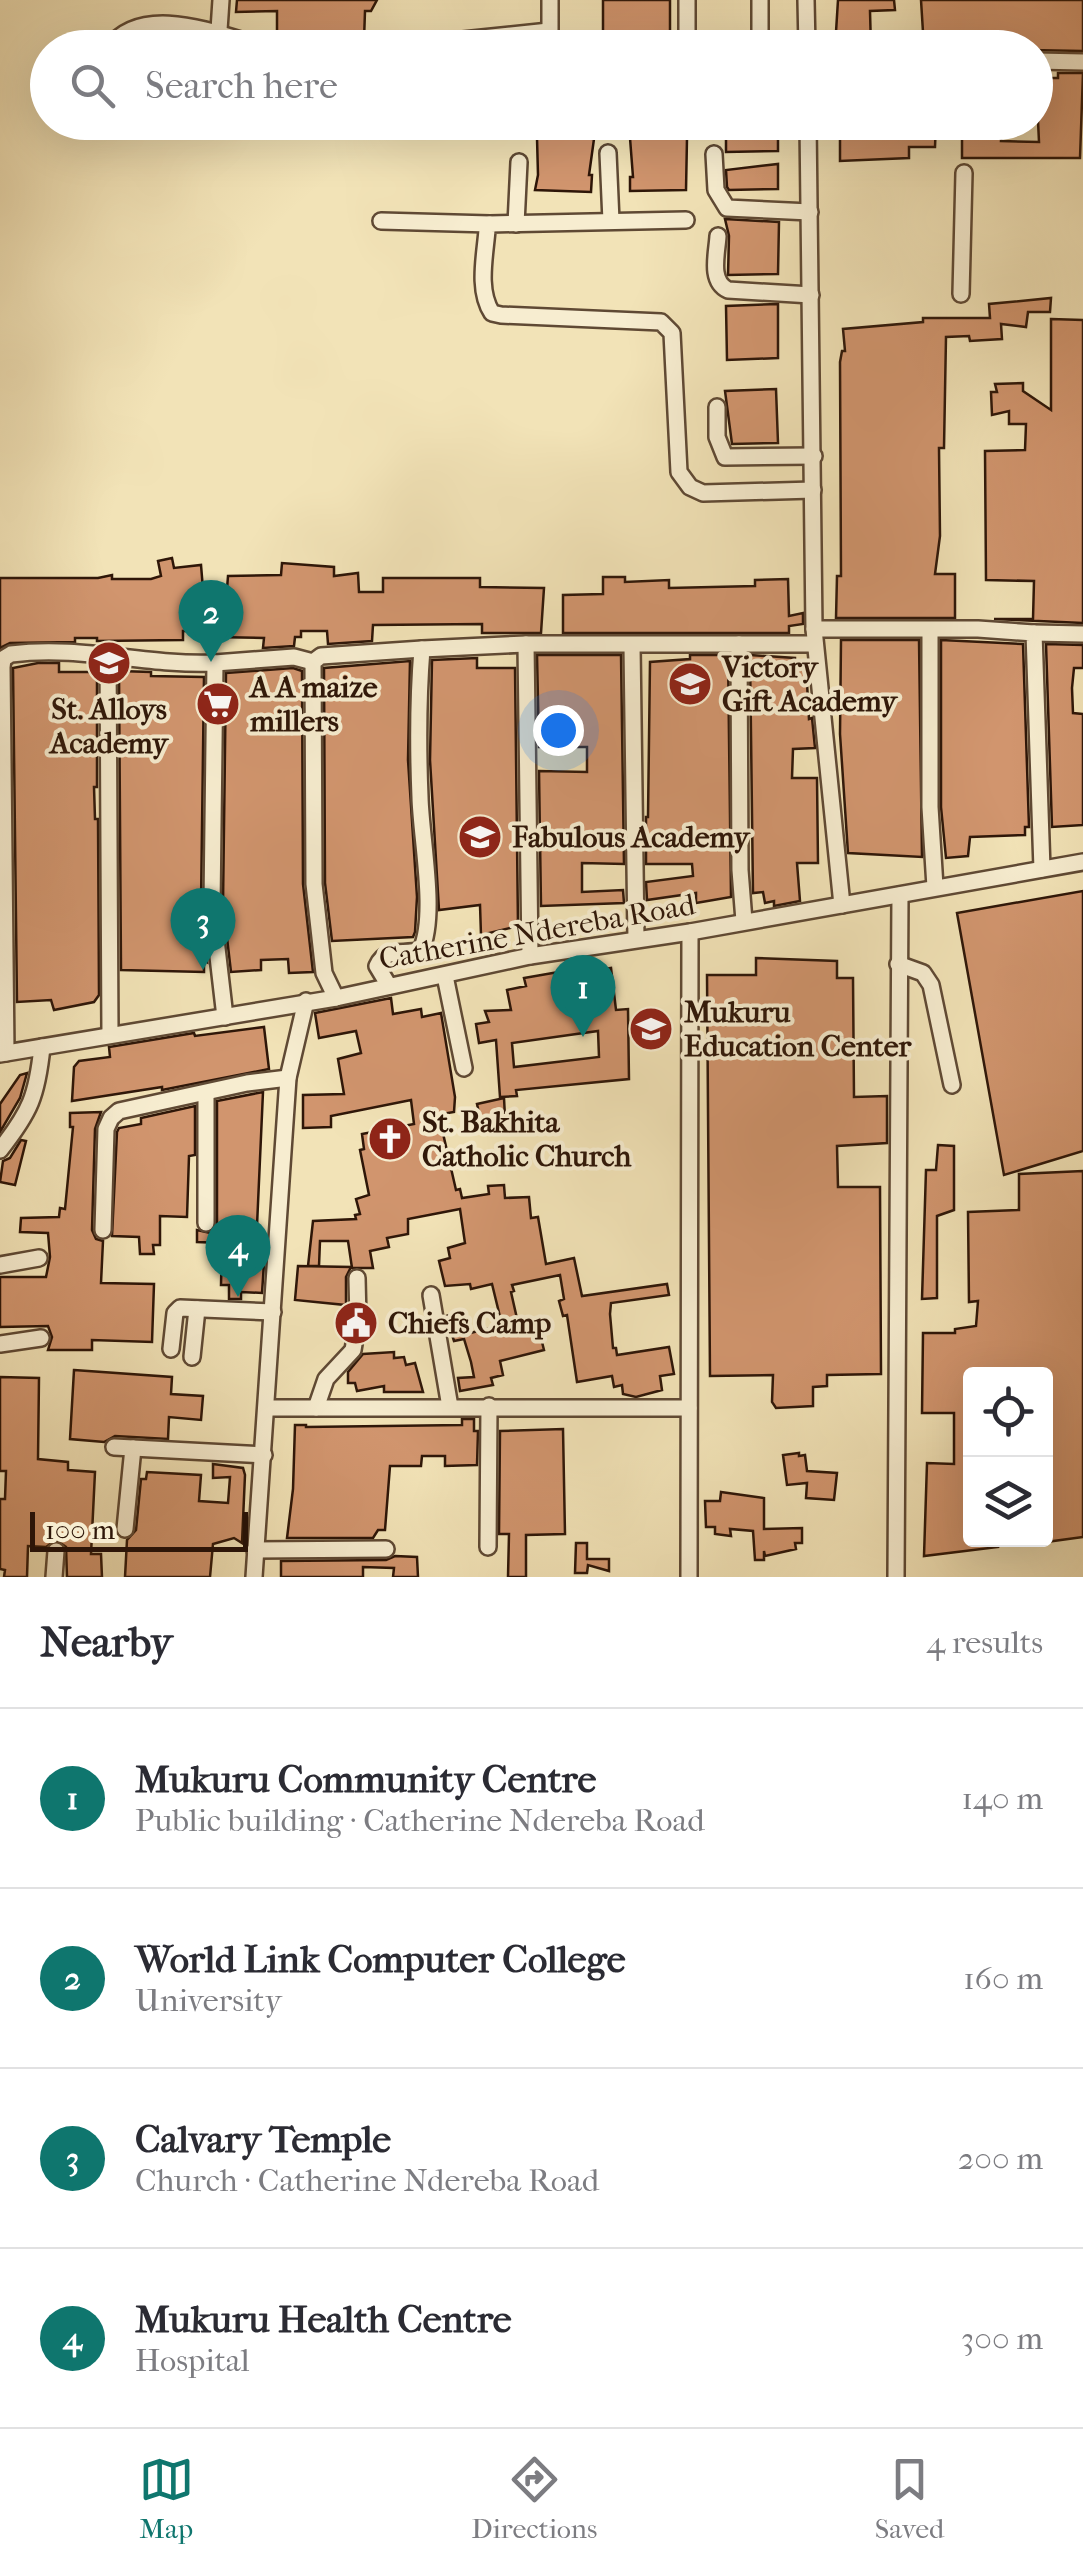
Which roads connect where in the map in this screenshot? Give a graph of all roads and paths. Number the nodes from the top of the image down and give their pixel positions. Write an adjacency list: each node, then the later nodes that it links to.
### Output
1 (220, 0): 7 (street)
2 (550, 0): 8 (street)
3 (686, 0): 9 (street)
4 (760, 0): 10 (street)
5 (806, 0): 11 (street)
6 (127, 30): 7 (street)
7 (219, 30)
8 (549, 30)
9 (687, 30)
10 (760, 30)
11 (807, 30)
12 (1053, 61): 13 (street)
13 (1083, 62)
14 (808, 140): 19 (street)
15 (608, 153): 22 (street)
16 (714, 154): 19 (street)
17 (518, 162): 24 (street)
18 (964, 173): 26 (street)
19 (810, 212): 27 (street)
20 (686, 220): 22 (street)
21 (381, 221): 23 (street)
22 (611, 222): 24 (street)
23 (490, 224): 24 (street); 30 (street)
24 (516, 224)
25 (718, 236): 27 (street)
26 (961, 294)
27 (811, 295): 29 (street)
28 (718, 407): 29 (street)
29 (814, 456): 30 (street)
30 (813, 490): 34 (street)
31 (930, 630): 32 (street); 34 (street); 45 (street)
32 (1034, 633): 33 (street); 44 (street)
33 (1083, 634)
34 (815, 637): 36 (street); 47 (street)
35 (526, 644): 37 (street); 38 (street); 51 (street)
36 (739, 644): 37 (street); 48 (street)
37 (632, 646): 50 (street)
38 (422, 649): 41 (street); 54 (street)
39 (108, 653): 40 (street); 42 (street); 58 (street)
40 (1, 659): 60 (street)
41 (314, 662): 42 (street); 55 (street)
42 (215, 663): 57 (street)
43 (1083, 862): 44 (street, Catherine Ndereba Road)
44 (1042, 870): 45 (street, Catherine Ndereba Road)
45 (934, 887): 46 (street, Catherine Ndereba Road)
46 (900, 895): 47 (street, Catherine Ndereba Road); 52 (street)
47 (842, 905): 48 (street, Catherine Ndereba Road)
48 (744, 920): 49 (street, Catherine Ndereba Road)
49 (690, 932): 50 (street, Catherine Ndereba Road); 82 (street)
50 (636, 939): 51 (street, Catherine Ndereba Road)
51 (530, 956): 53 (street, Catherine Ndereba Road)
52 (898, 964): 63 (street); 94 (street)
53 (445, 976): 54 (street, Catherine Ndereba Road); 61 (street)
54 (389, 986): 55 (street, Catherine Ndereba Road)
55 (336, 998): 56 (street, Catherine Ndereba Road)
56 (306, 1001): 57 (street, Catherine Ndereba Road); 62 (street)
57 (225, 1017): 58 (street, Catherine Ndereba Road)
58 (110, 1036): 59 (street, Catherine Ndereba Road)
59 (42, 1047): 60 (street, Catherine Ndereba Road); 65 (street)
60 (3, 1054)
61 (464, 1068)
62 (288, 1078): 64 (street); 73 (street)
63 (952, 1084)
64 (206, 1094): 66 (street); 67 (street)
65 (0, 1150)
66 (206, 1222)
67 (103, 1230)
68 (39, 1258): 69 (street)
69 (0, 1265)
70 (357, 1278): 81 (street)
71 (431, 1295): 79 (street)
72 (197, 1309): 73 (street); 76 (street); 77 (street)
73 (272, 1312): 80 (street)
74 (41, 1338): 75 (street)
75 (0, 1344)
76 (171, 1349)
77 (192, 1357)
78 (488, 1406): 79 (street); 82 (street); 87 (street)
79 (450, 1407): 81 (street)
80 (266, 1408): 81 (street); 85 (street)
81 (316, 1408)
82 (689, 1408): 93 (street)
83 (114, 1447): 84 (street)
84 (133, 1448): 85 (street); 86 (street)
85 (264, 1455): 88 (street)
86 (124, 1529)
87 (488, 1547)
88 (256, 1550): 89 (street); 92 (street)
89 (386, 1550)
90 (56, 1551): 91 (street)
91 (54, 1577)
92 (254, 1577)
93 (689, 1577)
94 (896, 1577)

